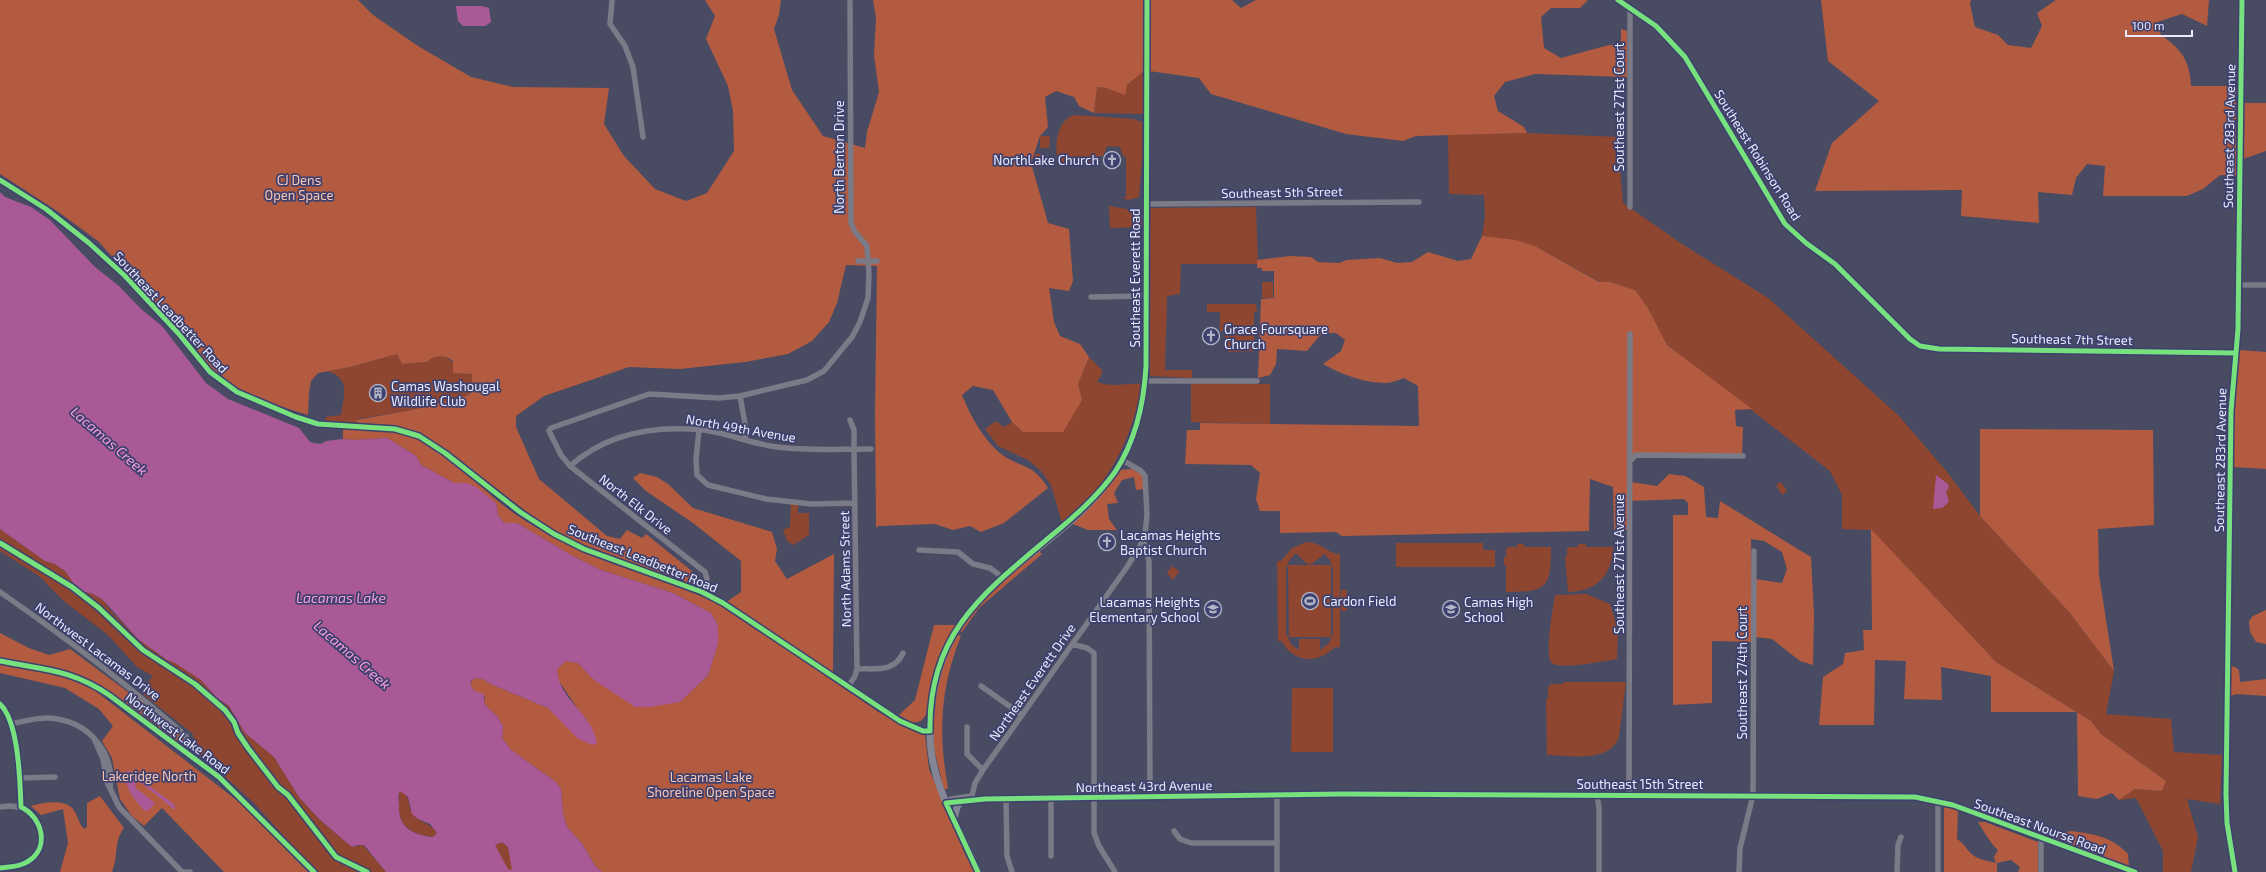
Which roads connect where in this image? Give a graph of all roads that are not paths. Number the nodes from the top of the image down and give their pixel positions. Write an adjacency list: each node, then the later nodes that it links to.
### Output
1 (612, 0): 7 (street)
2 (1147, 0): 10 (main road, Southeast Everett Road)
3 (1618, 0): 6 (street, Southeast Robinson Road)
4 (2242, 0): 15 (street, Southeast 283rd Avenue)
5 (850, 2): 13 (street, North Benton Drive)
6 (1630, 8): 11 (street, Southeast 271st Court); 20 (street, Southeast Robinson Road)
7 (643, 137)
8 (0, 180): 41 (street, Southeast Leadbetter Road)
9 (1420, 202): 10 (street, Southeast 5th Street)
10 (1145, 204): 17 (main road, Southeast Everett Road)
11 (1630, 207)
12 (858, 261): 13 (street)
13 (869, 261): 14 (street); 24 (street, North Benton Drive)
14 (877, 261)
15 (2238, 285): 16 (street); 21 (street, Southeast 283rd Avenue)
16 (2266, 285)
17 (1146, 296): 18 (street); 22 (main road, Southeast Everett Road)
18 (1091, 297)
19 (1630, 334): 33 (street, Southeast 271st Avenue)
20 (1910, 339): 21 (street, Southeast 7th Street)
21 (2235, 353): 92 (street, Southeast 283rd Avenue)
22 (1145, 381): 23 (street); 32 (main road, Southeast Everett Road)
23 (1256, 381)
24 (740, 396): 26 (street, North Benton Drive); 28 (street)
25 (850, 420): 29 (street, North Adams Street)
26 (549, 430): 34 (street, North Elk Drive)
27 (699, 430): 28 (street, North 49th Avenue); 34 (street, North 49th Avenue); 35 (street)
28 (745, 440): 29 (street, North 49th Avenue)
29 (854, 449): 30 (street, North 49th Avenue); 35 (street, North Adams Street)
30 (871, 449)
31 (1742, 456): 33 (street)
32 (1122, 460): 36 (street, Northeast Everett Drive); 39 (main road, Southeast Everett Road)
33 (1630, 461): 58 (street, Southeast 271st Avenue)
34 (570, 466): 41 (street, North Elk Drive)
35 (855, 503): 45 (street, North Adams Street)
36 (1143, 539): 42 (street, Northeast Everett Drive); 61 (street)
37 (919, 550): 39 (street)
38 (1754, 552): 59 (street, Southeast 274th Court)
39 (1002, 577): 52 (main road, Southeast Everett Road)
40 (0, 592): 53 (street, Northwest Lacamas Drive)
41 (702, 592): 47 (street, Southeast Leadbetter Road)
42 (1072, 644): 49 (street, Northeast Everett Drive); 63 (street)
43 (903, 653): 45 (street)
44 (0, 661): 53 (main road, Northwest Lake Road)
45 (857, 668): 47 (street, North Adams Street)
46 (981, 686): 49 (street)
47 (848, 687): 52 (street, Southeast Leadbetter Road)
48 (0, 704): 50 (street)
49 (1022, 715): 54 (street, Northeast Everett Drive)
50 (11, 724): 55 (street); 79 (street)
51 (967, 727): 54 (street)
52 (930, 731): 69 (main road, Southeast Everett Road)
53 (185, 751): 81 (main road, Northwest Lake Road)
54 (983, 770): 60 (street, Northeast Everett Drive)
55 (55, 777)
56 (1342, 794): 57 (street, Southeast 15th Street); 62 (street, Northeast 43rd Avenue)
57 (1597, 794): 58 (street, Southeast 15th Street); 86 (street)
58 (1629, 795): 59 (street, Southeast 15th Street)
59 (1753, 795): 68 (street, Southeast 15th Street); 87 (street, Southeast 274th Court)
60 (972, 796): 64 (street, Northeast 43rd Avenue); 69 (street, Northeast 43rd Avenue)
61 (1150, 796): 62 (street, Northeast 43rd Avenue); 63 (street, Northeast 43rd Avenue)
62 (1277, 796): 75 (street)
63 (1095, 798): 66 (street, Northeast 43rd Avenue); 84 (street)
64 (985, 799): 65 (street, Northeast 43rd Avenue); 67 (street, Northeast 43rd Avenue)
65 (1006, 799): 66 (street, Northeast 43rd Avenue); 83 (street)
66 (1051, 799): 76 (street)
67 (961, 801): 69 (street, Northeast 43rd Avenue); 71 (main road)
68 (1938, 801): 74 (street, Southeast Nourse Road); 89 (street)
69 (946, 803): 71 (main road, Southeast Everett Road)
70 (0, 807): 77 (street)
71 (954, 819): 82 (main road, Southeast Everett Road)
72 (1174, 831): 75 (street)
73 (1901, 837): 88 (street)
74 (2042, 838): 78 (street, Southeast Nourse Road); 90 (street)
75 (1277, 843): 85 (street)
76 (1052, 856)
77 (0, 868)
78 (2126, 871): 91 (street, Southeast Nourse Road)
79 (182, 872): 80 (street)
80 (190, 872)
81 (314, 872)
82 (978, 872)
83 (1012, 872)
84 (1115, 872)
85 (1277, 872)
86 (1598, 872)
87 (1739, 872)
88 (1897, 872)
89 (1938, 872)
90 (2041, 872)
91 (2135, 872)
92 (2236, 872)

